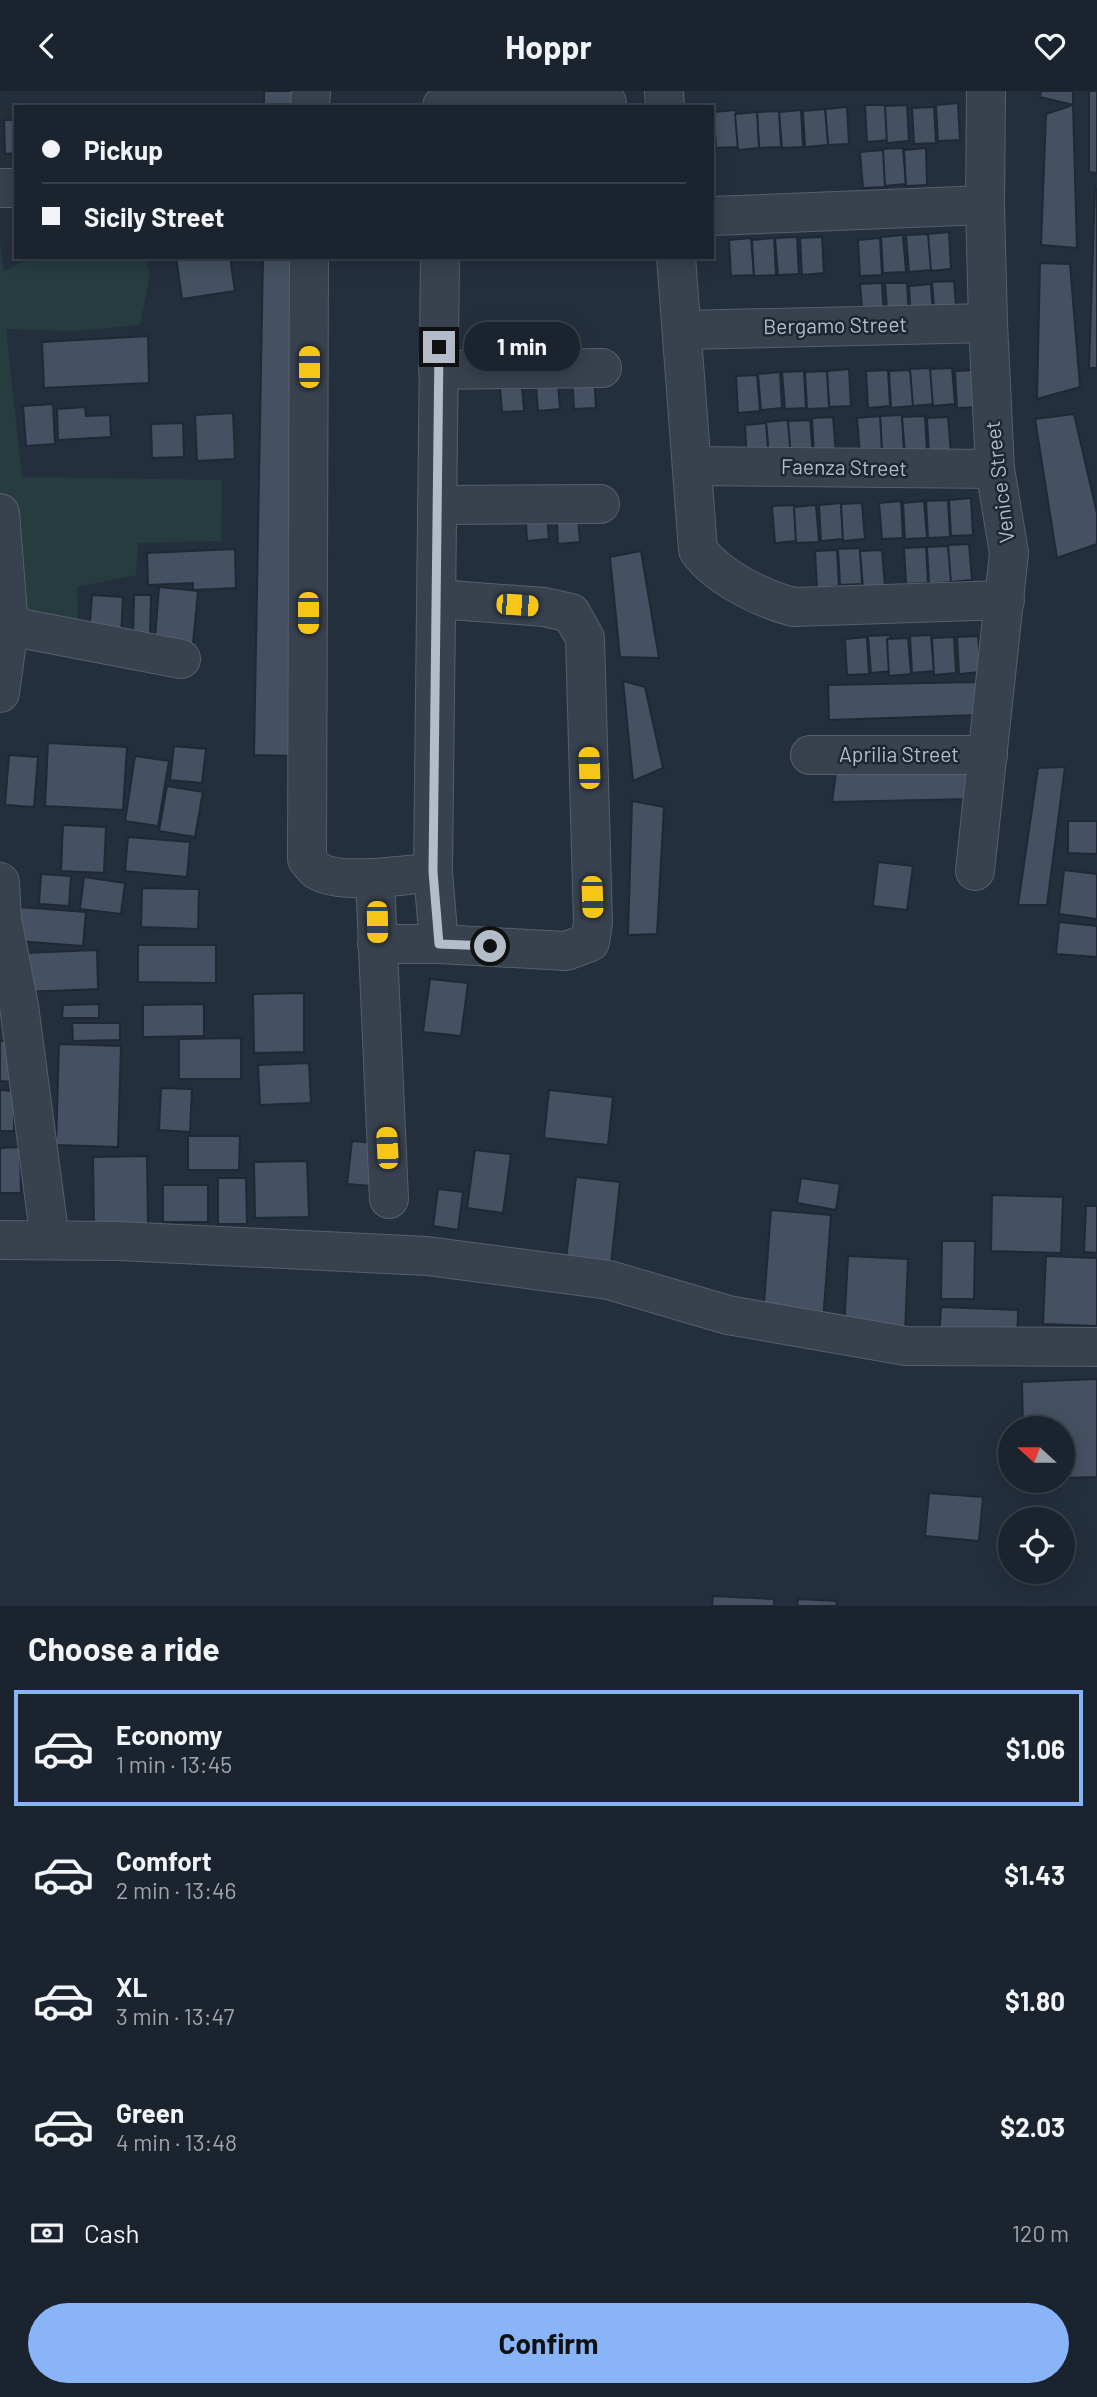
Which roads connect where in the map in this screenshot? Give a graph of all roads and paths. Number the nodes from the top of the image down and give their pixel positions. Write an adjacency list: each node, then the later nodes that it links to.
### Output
1 (986, 91): 4 (street, Venice Street)
2 (607, 103): 3 (street)
3 (497, 105)
4 (985, 205): 5 (street); 9 (street, Venice Street)
5 (714, 216)
6 (309, 259): 27 (street)
7 (440, 259): 12 (street)
8 (676, 259): 10 (street)
9 (988, 323): 10 (street, Bergamo Street); 14 (street, Venice Street)
10 (682, 330): 13 (street)
11 (602, 369): 12 (street)
12 (438, 370): 16 (street)
13 (693, 466): 14 (street, Faenza Street); 19 (street)
14 (995, 469): 19 (street, Venice Street)
15 (600, 504): 16 (street)
16 (437, 505): 18 (street)
17 (0, 513): 20 (street)
18 (438, 599): 26 (street); 30 (street)
19 (1005, 600): 24 (street, Venice Street)
20 (9, 626): 21 (street); 22 (street)
21 (181, 659)
22 (0, 693)
23 (810, 755): 24 (street, Aprilia Street)
24 (988, 755): 25 (street, Venice Street)
25 (975, 871)
26 (433, 872): 27 (street); 30 (street)
27 (375, 879): 29 (street)
28 (0, 882): 33 (street)
29 (377, 944): 30 (street); 31 (street)
30 (439, 944)
31 (389, 1199)
32 (0, 1240): 33 (street)
33 (50, 1240): 34 (street)
34 (1097, 1347)

